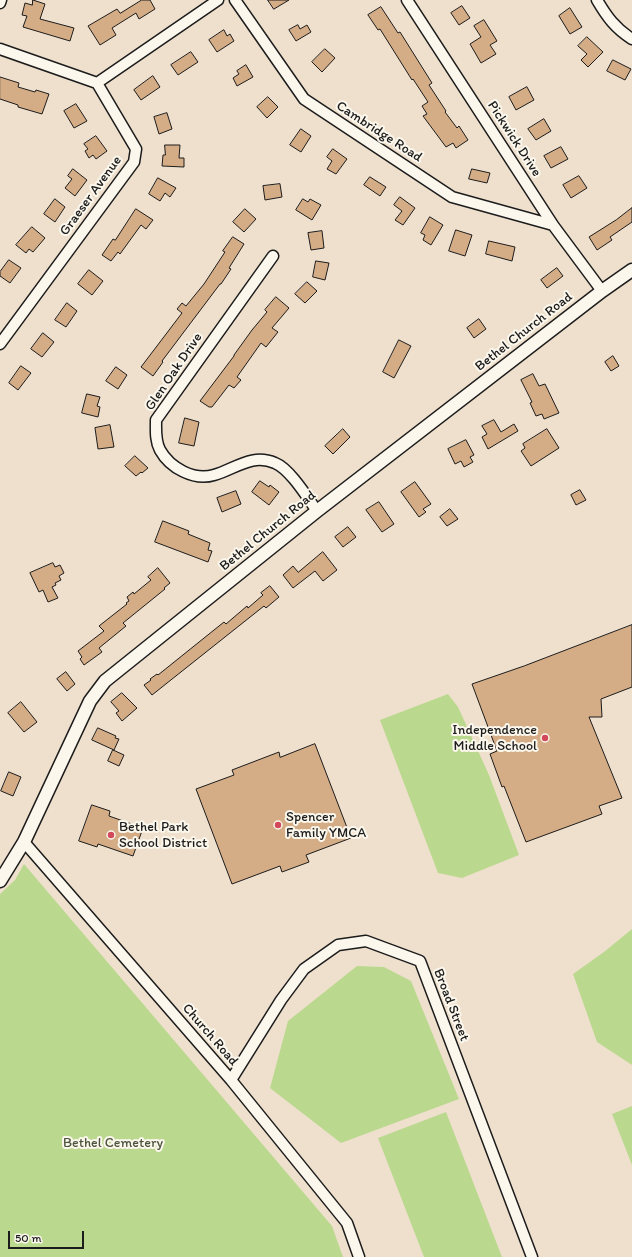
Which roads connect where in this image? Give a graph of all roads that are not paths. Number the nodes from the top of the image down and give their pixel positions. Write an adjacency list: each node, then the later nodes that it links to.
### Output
1 (218, 0): 7 (street)
2 (235, 0): 8 (street, Cambridge Road)
3 (407, 0): 8 (street, Pickwick Drive)
4 (597, 0): 5 (street)
5 (632, 39)
6 (0, 49): 7 (street)
7 (97, 83): 12 (street, Graeser Avenue)
8 (553, 225): 11 (street, Pickwick Drive)
9 (273, 256): 13 (street, Glen Oak Drive)
10 (632, 270): 11 (street, Bethel Church Road)
11 (602, 291): 13 (street, Bethel Church Road)
12 (0, 344)
13 (317, 511): 14 (street, Bethel Church Road)
14 (24, 842): 15 (street, Bethel Church Road); 16 (street, Church Road)
15 (0, 881)
16 (231, 1080): 17 (street, Church Road); 18 (street, Broad Street)
17 (359, 1257)
18 (532, 1257)

